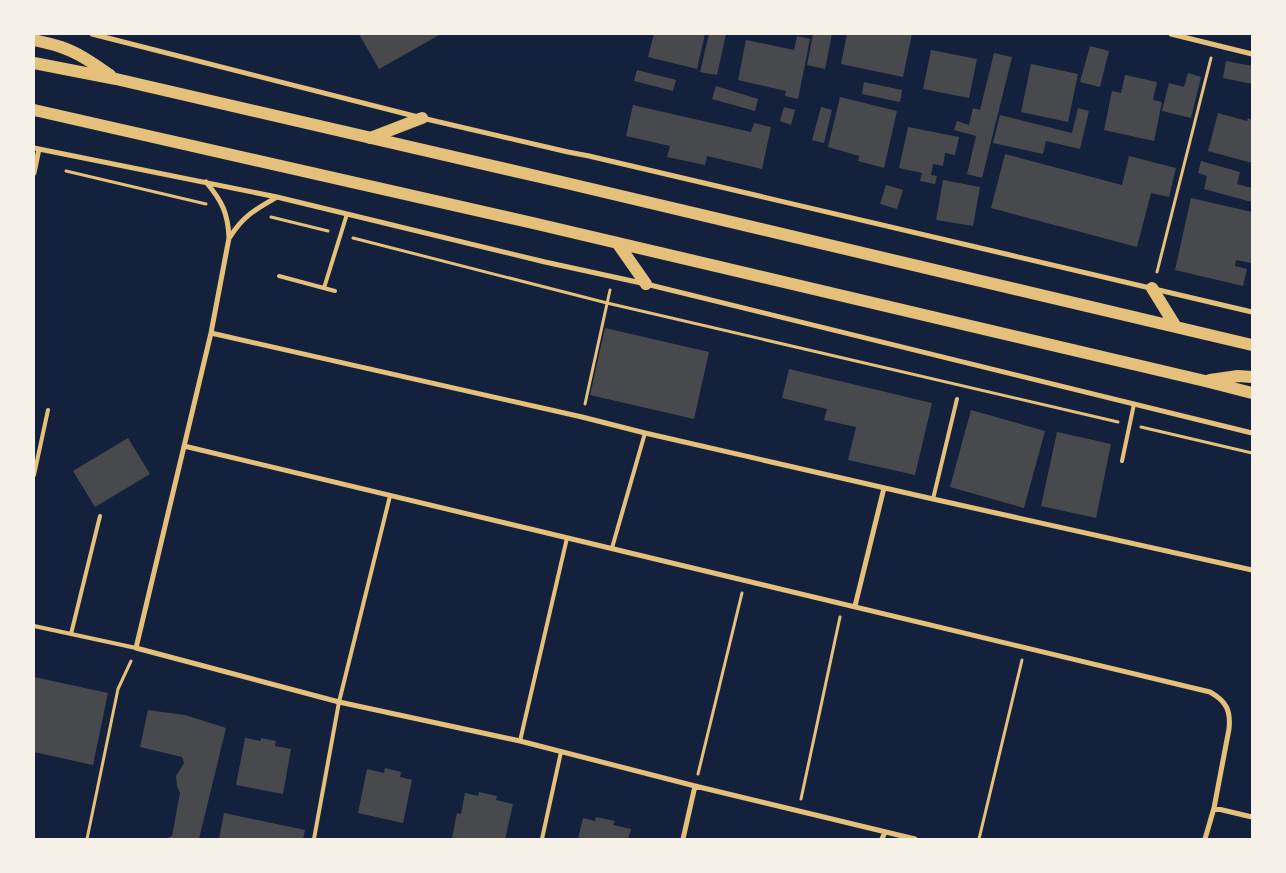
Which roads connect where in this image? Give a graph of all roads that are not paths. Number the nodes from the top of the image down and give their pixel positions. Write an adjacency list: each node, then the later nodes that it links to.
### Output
1 (92, 34): 8 (street)
2 (1171, 34): 4 (street)
3 (34, 40): 6 (main road)
4 (1252, 54)
5 (34, 62): 6 (main road)
6 (116, 79): 9 (main road)
7 (34, 110): 16 (main road)
8 (422, 118): 9 (main road); 20 (street)
9 (370, 138): 23 (main road)
10 (36, 148): 11 (street); 12 (street)
11 (34, 173)
12 (206, 182): 13 (street); 15 (street)
13 (277, 197): 14 (street); 15 (street)
14 (347, 214): 18 (street); 19 (lane)
15 (230, 238): 24 (street)
16 (618, 244): 18 (main road); 27 (main road)
17 (279, 276): 19 (lane)
18 (646, 284): 30 (street)
19 (324, 288): 21 (lane)
20 (1152, 288): 22 (street); 23 (main road)
21 (335, 291)
22 (1252, 312)
23 (1176, 327): 25 (main road)
24 (212, 333): 32 (street); 34 (street)
25 (1252, 345)
26 (1252, 377): 27 (main road)
27 (1205, 381): 28 (main road)
28 (1252, 393)
29 (957, 399): 39 (lane)
30 (1134, 404): 33 (street); 35 (lane)
31 (48, 410): 36 (lane)
32 (645, 433): 37 (street); 42 (lane)
33 (1252, 433)
34 (184, 446): 38 (street); 47 (street)
35 (1122, 461)
36 (34, 475)
37 (884, 488): 39 (street); 44 (street)
38 (390, 496): 41 (street); 48 (lane)
39 (933, 499): 43 (street)
40 (100, 516): 46 (lane)
41 (567, 538): 42 (street); 49 (lane)
42 (612, 548): 44 (street)
43 (1252, 570)
44 (855, 606): 52 (street)
45 (34, 626): 46 (lane)
46 (71, 634): 47 (lane)
47 (136, 648): 48 (street)
48 (339, 702): 49 (street); 55 (lane)
49 (520, 741): 50 (street)
50 (561, 752): 51 (street); 56 (lane)
51 (694, 786): 54 (street); 57 (street)
52 (1214, 808): 53 (street); 60 (street)
53 (1252, 818)
54 (885, 832): 58 (street); 59 (street)
55 (314, 839)
56 (542, 839)
57 (683, 839)
58 (882, 839)
59 (915, 839)
60 (1205, 839)

